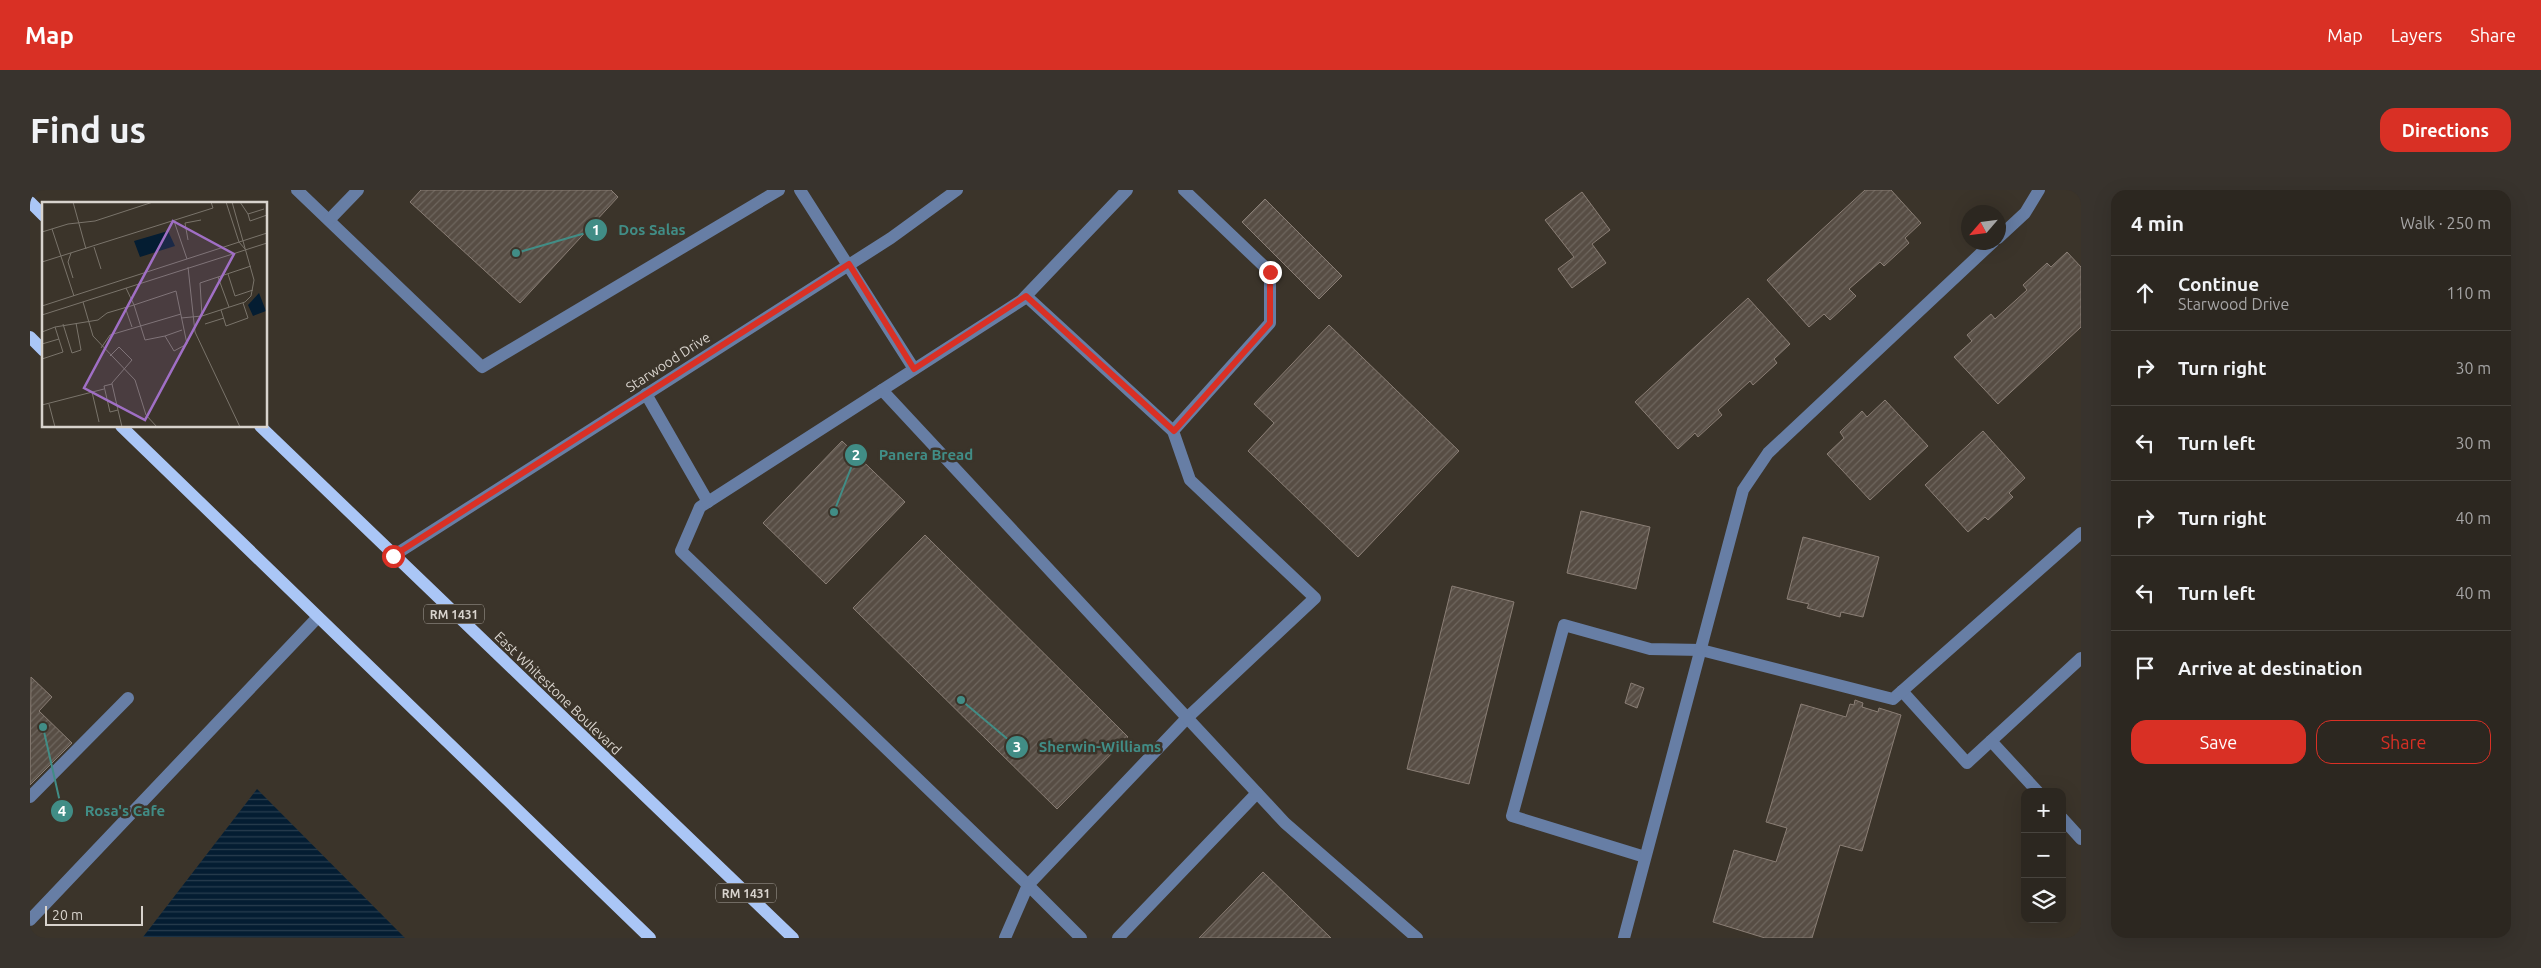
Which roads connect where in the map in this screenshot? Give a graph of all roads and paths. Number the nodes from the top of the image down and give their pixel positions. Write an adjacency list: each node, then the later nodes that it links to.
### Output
1 (297, 190): 11 (street)
2 (358, 190): 11 (street)
3 (779, 190): 11 (street)
4 (800, 190): 14 (street)
5 (957, 190): 14 (street, Starwood Drive)
6 (1127, 190): 15 (street)
7 (1184, 190): 23 (street)
8 (2039, 190): 12 (street)
9 (30, 202): 10 (main road)
10 (42, 214)
11 (329, 220)
12 (2006, 231)
13 (1984, 250): 28 (street)
14 (849, 264): 18 (street); 20 (street, Starwood Drive)
15 (1026, 296): 18 (street); 23 (street)
16 (30, 337): 17 (main road)
17 (42, 349)
18 (914, 369): 19 (street)
19 (882, 390): 24 (street); 32 (street)
20 (646, 394): 24 (street); 26 (street, Starwood Drive)
21 (123, 428): 27 (main road)
22 (262, 428): 26 (main road, East Whitestone Boulevard / RM 1431)
23 (1174, 431): 32 (street)
24 (708, 502): 40 (street)
25 (2081, 533): 30 (street)
26 (393, 556): 43 (main road, East Whitestone Boulevard / RM 1431)
27 (318, 618): 41 (street); 42 (main road)
28 (1701, 650): 30 (street); 39 (street); 39 (street)
29 (2081, 658): 33 (street)
30 (1902, 691): 33 (street)
31 (128, 698): 36 (street)
32 (1188, 717): 35 (street); 40 (street)
33 (1991, 741): 34 (street)
34 (2034, 788)
35 (1257, 793): 46 (street); 47 (street)
36 (30, 798)
37 (2066, 822): 38 (street)
38 (2081, 839)
39 (1646, 857): 48 (street)
40 (1028, 885): 44 (street); 45 (street)
41 (30, 920)
42 (650, 938)
43 (793, 938)
44 (1005, 938)
45 (1081, 938)
46 (1118, 938)
47 (1417, 938)
48 (1624, 938)

